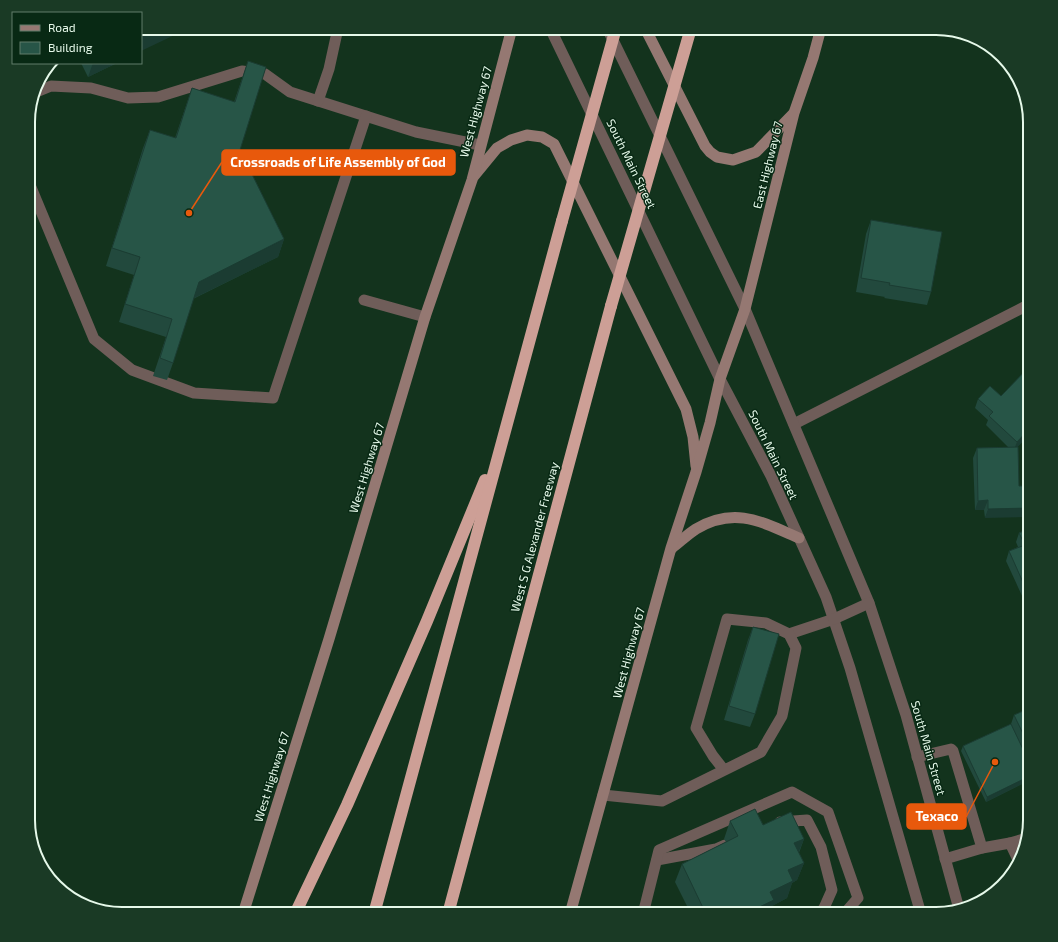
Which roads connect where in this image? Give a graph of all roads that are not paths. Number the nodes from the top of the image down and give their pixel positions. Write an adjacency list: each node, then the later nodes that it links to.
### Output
1 (336, 35): 10 (street)
2 (510, 35): 13 (main road, West Highway 67)
3 (553, 35): 20 (street, South Main Street)
4 (610, 35): 18 (street, South Main Street)
5 (614, 35): 22 (highway, bridge)
6 (649, 35): 11 (main road)
7 (688, 35): 44 (highway, West S G Alexander Freeway, bridge)
8 (819, 35): 11 (main road, East Highway 67)
9 (42, 90): 10 (street)
10 (318, 101): 12 (street)
11 (794, 113): 18 (main road, East Highway 67)
12 (366, 116): 13 (street); 15 (street)
13 (480, 145): 14 (main road, West Highway 67)
14 (472, 180): 19 (main road, West Highway 67); 23 (main road)
15 (35, 197)
16 (364, 300): 19 (street)
17 (1023, 308): 21 (street)
18 (745, 309): 20 (main road, West Highway 67); 21 (street, South Main Street)
19 (426, 317): 41 (main road, West Highway 67)
20 (720, 378): 23 (main road, West Highway 67); 24 (street, South Main Street)
21 (794, 424): 26 (street, South Main Street)
22 (505, 431): 42 (highway); 43 (highway)
23 (696, 472): 25 (main road, West Highway 67)
24 (799, 538): 25 (main road); 27 (street, South Main Street)
25 (671, 548): 31 (main road, West Highway 67)
26 (869, 603): 27 (street); 29 (street, South Main Street)
27 (834, 619): 28 (street); 49 (street, South Main Street)
28 (789, 634): 30 (street); 30 (street)
29 (917, 757): 36 (street); 38 (street, South Main Street)
30 (724, 770): 31 (street)
31 (603, 795): 45 (main road, West Highway 67)
32 (772, 825): 47 (street)
33 (737, 840): 39 (street)
34 (1020, 840): 35 (street)
35 (1010, 843): 36 (street); 37 (street)
36 (982, 848): 38 (street)
37 (1015, 854)
38 (945, 859): 40 (street, South Main Street)
39 (657, 860): 46 (street); 48 (street)
40 (958, 904)
41 (245, 907)
42 (298, 907)
43 (376, 907)
44 (450, 907)
45 (572, 907)
46 (645, 907)
47 (824, 907)
48 (850, 907)
49 (919, 907)

